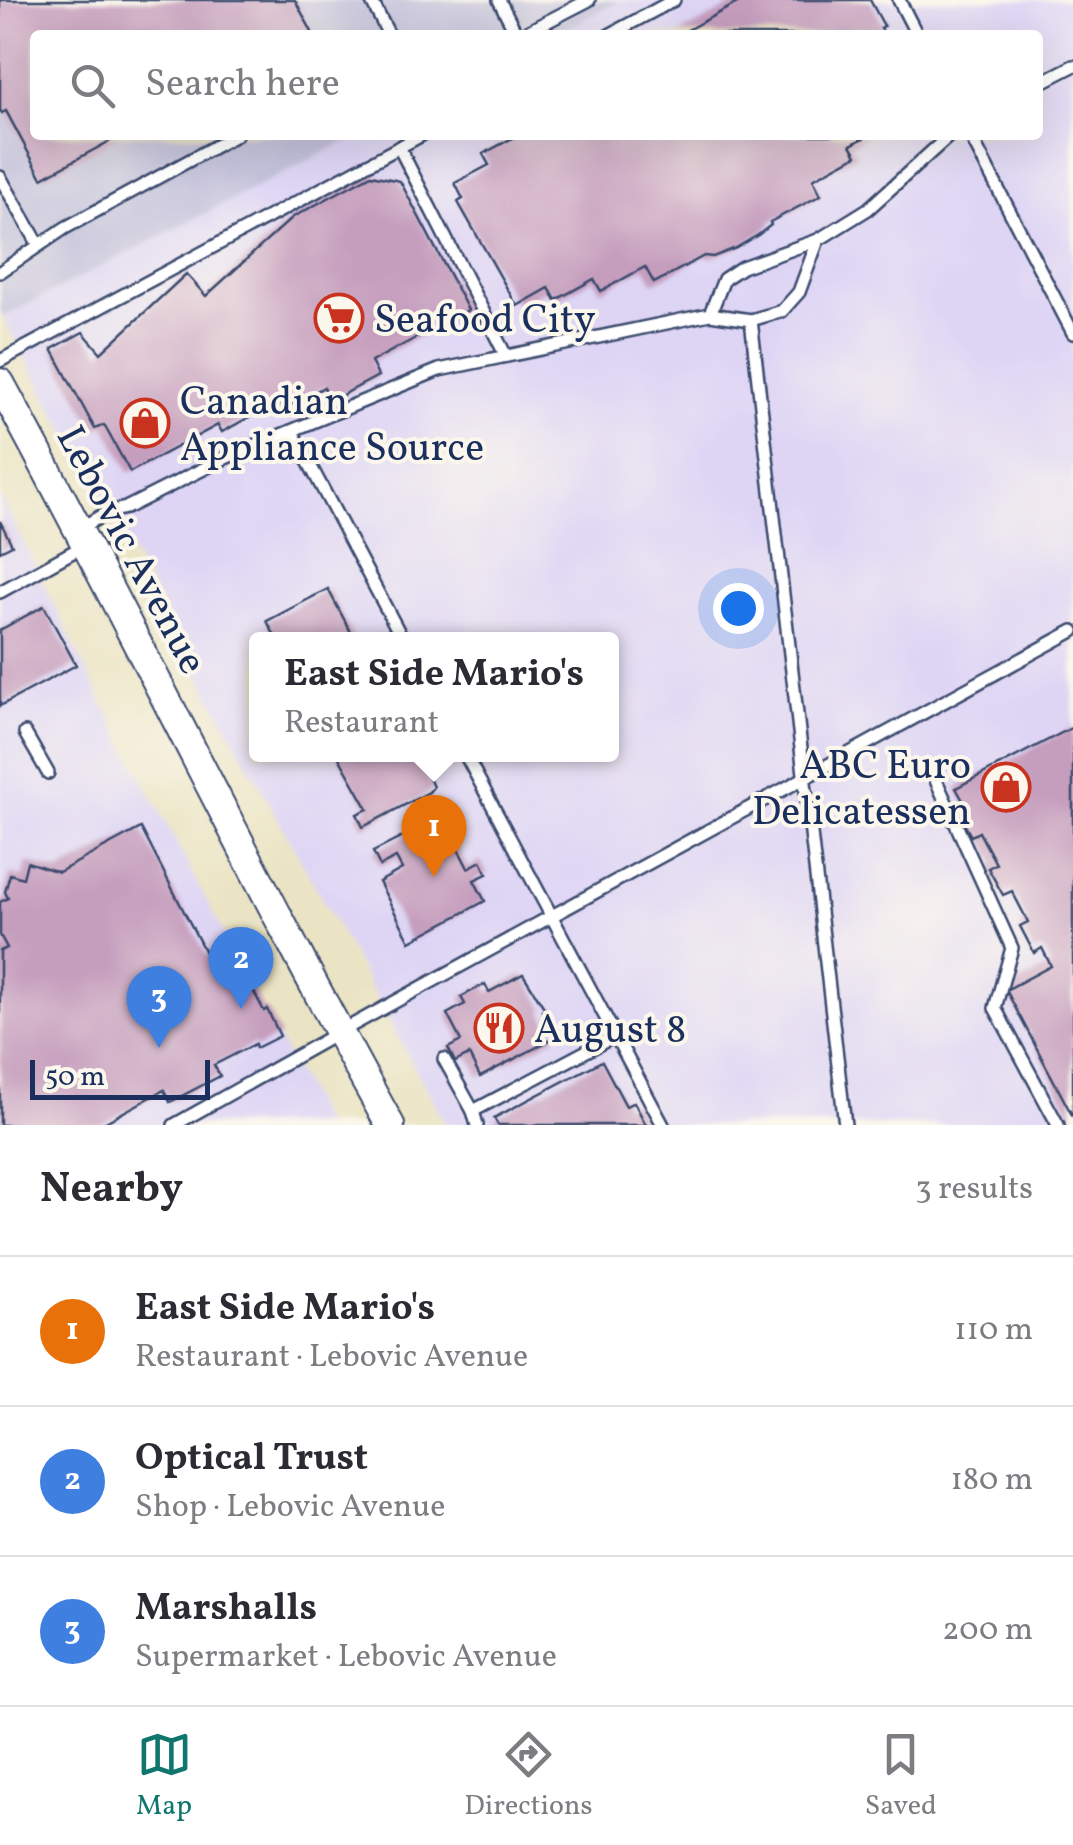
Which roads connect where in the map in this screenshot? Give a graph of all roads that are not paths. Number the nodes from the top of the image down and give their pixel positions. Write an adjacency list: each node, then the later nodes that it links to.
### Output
1 (371, 0): 6 (lane)
2 (499, 0): 7 (lane)
3 (588, 0): 8 (lane)
4 (674, 0): 9 (lane)
5 (899, 0): 10 (lane)
6 (387, 30)
7 (516, 30)
8 (529, 30)
9 (618, 30)
10 (914, 30)
11 (1073, 66): 12 (lane)
12 (1043, 81)
13 (227, 140): 20 (lane)
14 (413, 140): 17 (lane)
15 (944, 140): 19 (lane)
16 (973, 140): 24 (lane)
17 (399, 148): 25 (lane); 26 (lane)
18 (0, 177): 20 (lane)
19 (818, 240): 22 (lane); 23 (lane)
20 (39, 245): 21 (lane)
21 (0, 272)
22 (710, 314): 23 (lane); 25 (lane)
23 (751, 320): 37 (lane)
24 (1073, 333)
25 (506, 356): 28 (lane)
26 (0, 361)
27 (0, 383): 29 (street, Lebovic Avenue)
28 (292, 430): 29 (lane); 31 (lane)
29 (83, 537): 30 (lane); 39 (street, Lebovic Avenue)
30 (0, 592)
31 (400, 632)
32 (1073, 632): 37 (lane)
33 (26, 733): 36 (lane)
34 (469, 762): 38 (lane)
35 (930, 767): 48 (lane)
36 (48, 773)
37 (805, 779): 38 (lane); 47 (lane)
38 (552, 918): 39 (lane); 40 (lane)
39 (338, 1033): 43 (lane); 44 (street, Lebovic Avenue)
40 (616, 1036): 42 (lane); 46 (lane)
41 (444, 1059): 42 (lane)
42 (472, 1111): 45 (lane)
43 (174, 1125)
44 (390, 1125)
45 (476, 1125)
46 (663, 1125)
47 (845, 1125)
48 (1058, 1125)

